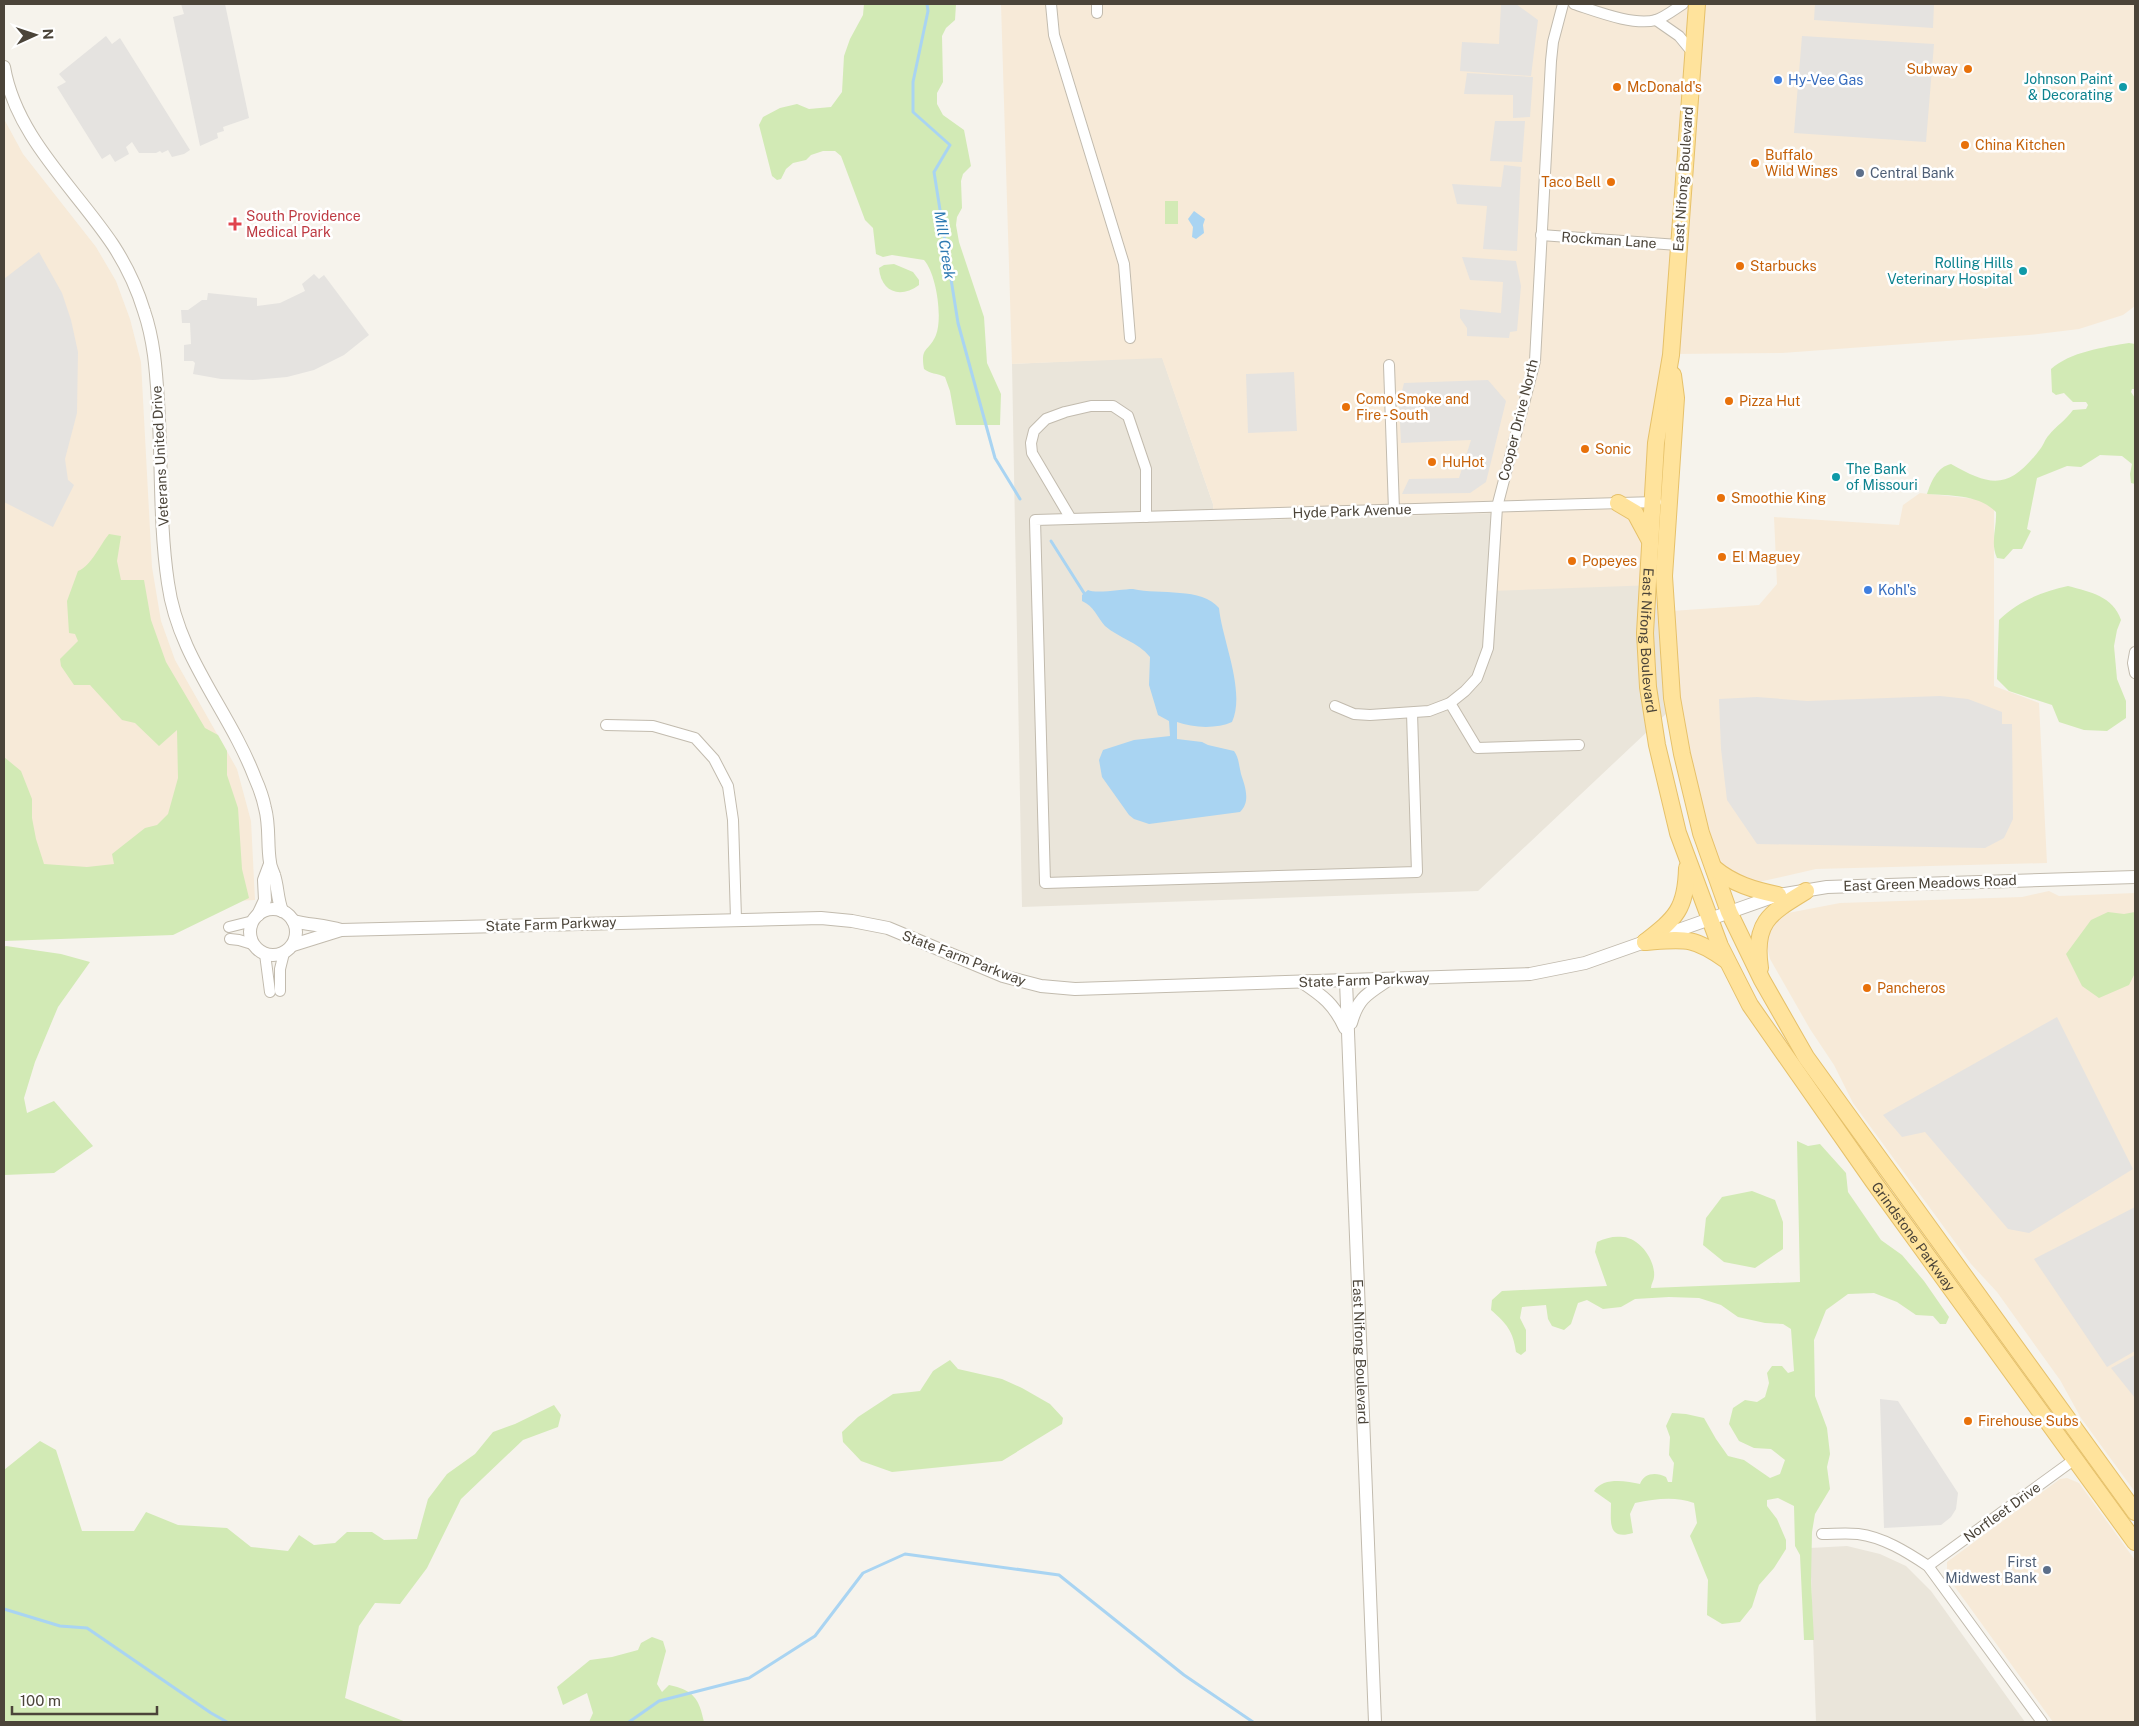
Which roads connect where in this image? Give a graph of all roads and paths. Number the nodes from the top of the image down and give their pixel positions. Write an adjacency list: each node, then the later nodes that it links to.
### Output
1 (1050, 4): 11 (street)
2 (1563, 4): 9 (street, Cooper Drive North)
3 (1574, 4): 6 (street)
4 (1683, 4): 6 (street)
5 (1697, 4): 7 (main road, East Nifong Boulevard)
6 (1656, 20): 7 (street)
7 (1693, 53): 10 (main road, East Nifong Boulevard)
8 (4, 67): 28 (street, Veterans United Drive)
9 (1541, 236): 10 (street, Rockman Lane); 15 (street, Cooper Drive North)
10 (1678, 245): 13 (main road, East Nifong Boulevard)
11 (1130, 338)
12 (1389, 365): 16 (street)
13 (1661, 502): 14 (street, Hyde Park Avenue); 19 (main road, East Nifong Boulevard); 29 (main road, East Nifong Boulevard)
14 (1618, 503): 15 (street, Hyde Park Avenue); 19 (main road)
15 (1497, 507): 16 (street, Hyde Park Avenue); 22 (street, Cooper Drive North)
16 (1394, 510): 17 (street, Hyde Park Avenue)
17 (1146, 517): 18 (street, Hyde Park Avenue); 18 (street)
18 (1071, 519): 24 (street, Hyde Park Avenue)
19 (1650, 543): 27 (main road, East Nifong Boulevard)
20 (2135, 652): 21 (street)
21 (2135, 674)
22 (1450, 703): 24 (street); 26 (street)
23 (1335, 706): 24 (street)
24 (1412, 713)
25 (606, 725): 37 (street)
26 (1579, 744)
27 (1688, 861): 36 (main road, East Nifong Boulevard); 42 (main road)
28 (270, 864): 33 (street, Veterans United Drive); 35 (street, Veterans United Drive)
29 (1714, 868): 32 (main road); 34 (main road, East Nifong Boulevard)
30 (2135, 877): 31 (street, East Green Meadows Road)
31 (1806, 891): 32 (street, East Green Meadows Road); 48 (main road)
32 (1778, 895): 34 (street, East Green Meadows Road)
33 (282, 911): 35 (street); 38 (street)
34 (1729, 912): 36 (street, State Farm Parkway); 48 (main road, Grindstone Parkway)
35 (255, 918): 39 (street); 43 (street)
36 (1710, 918): 42 (street, State Farm Parkway); 46 (main road, Grindstone Parkway)
37 (736, 919): 40 (street, State Farm Parkway); 50 (street, State Farm Parkway)
38 (293, 921): 40 (street, State Farm Parkway); 44 (street)
39 (230, 927)
40 (341, 930): 44 (street, State Farm Parkway)
41 (230, 939): 43 (street)
42 (1645, 942): 46 (main road); 47 (street, State Farm Parkway)
43 (252, 944): 45 (street)
44 (288, 949): 45 (street); 45 (street)
45 (265, 954)
46 (1727, 960): 52 (main road, Grindstone Parkway)
47 (1389, 979): 49 (street, State Farm Parkway); 51 (street)
48 (1762, 980): 53 (main road, Grindstone Parkway)
49 (1346, 981): 50 (street, State Farm Parkway); 51 (street, East Nifong Boulevard)
50 (1302, 982): 51 (street)
51 (1348, 1033): 57 (street, East Nifong Boulevard)
52 (2075, 1458): 55 (main road, Grindstone Parkway); 56 (street, Norfleet Drive)
53 (2135, 1512)
54 (1822, 1534): 56 (street)
55 (2135, 1542)
56 (1928, 1566): 58 (street)
57 (1375, 1722)
58 (2042, 1722)

